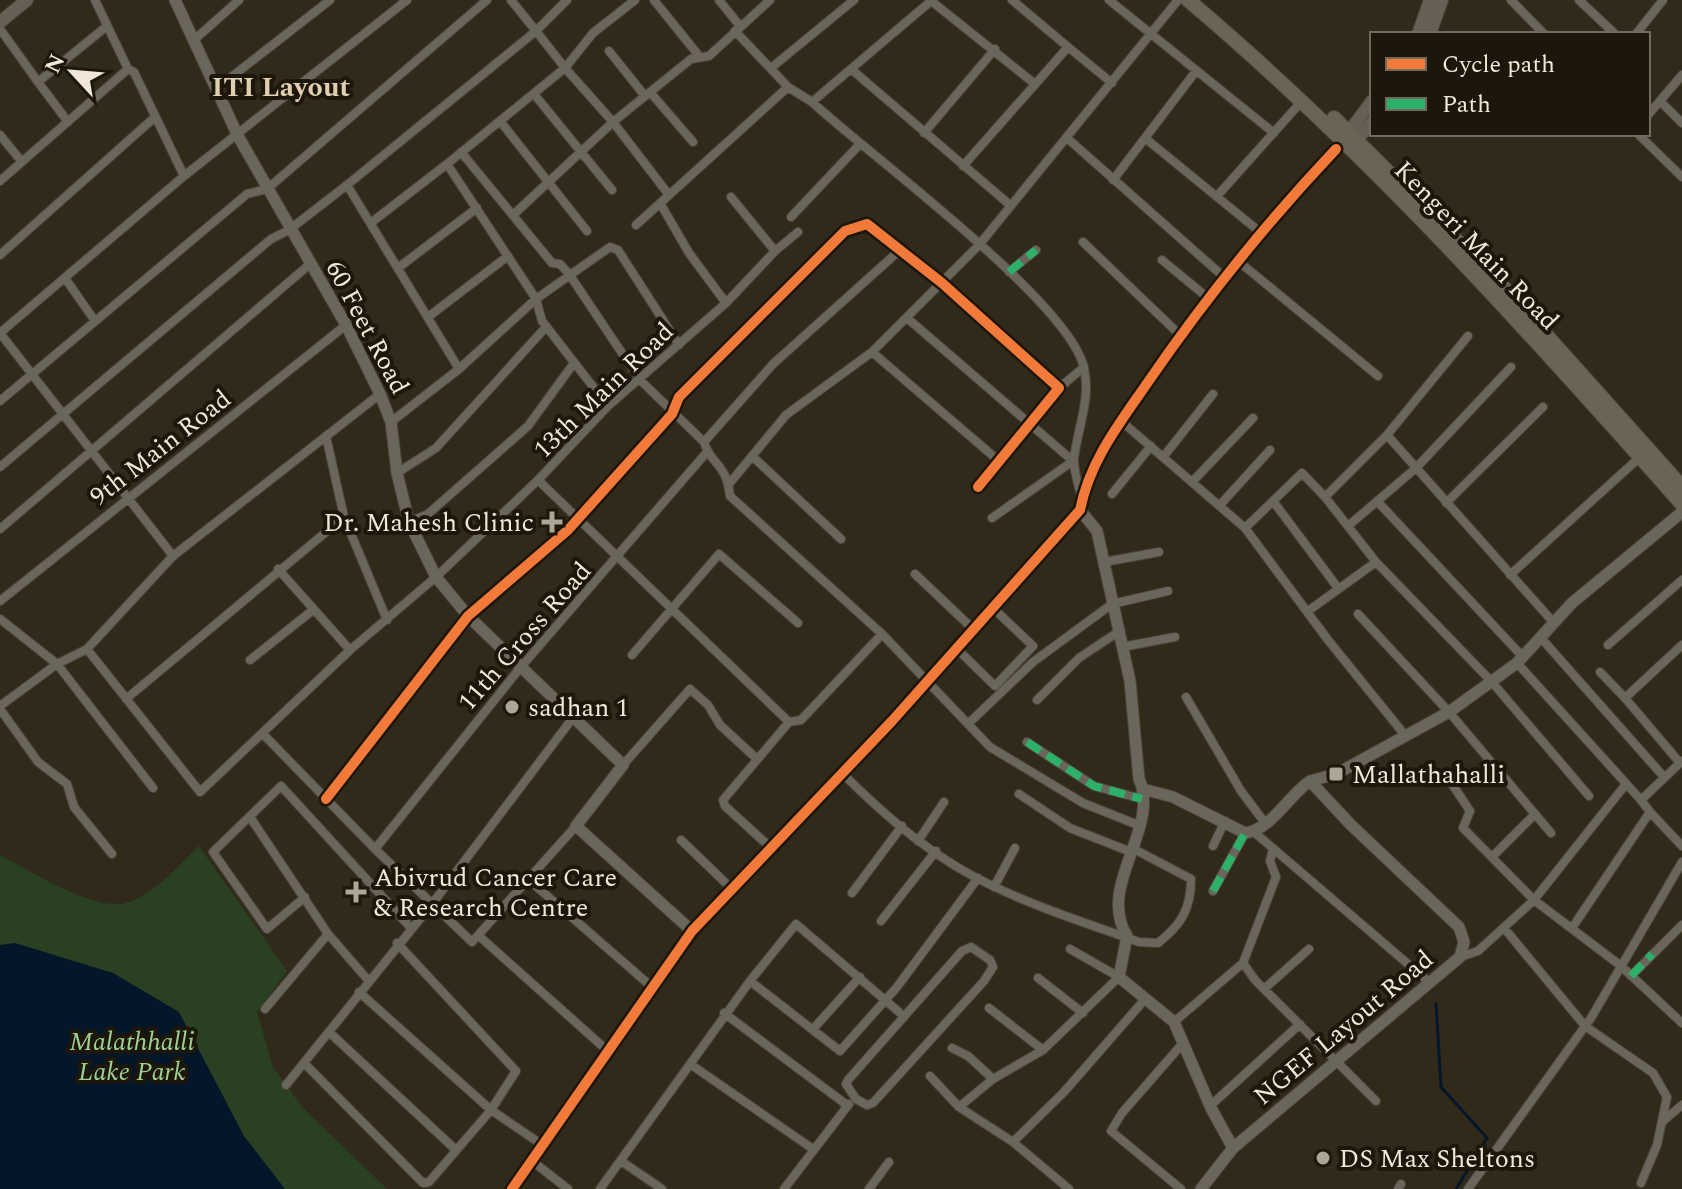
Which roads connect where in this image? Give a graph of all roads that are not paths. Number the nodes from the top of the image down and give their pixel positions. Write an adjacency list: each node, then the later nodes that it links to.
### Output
1 (27, 0): 26 (main road)
2 (95, 0): 27 (street)
3 (175, 0): 37 (street, 60 Feet Road)
4 (239, 0): 37 (street)
5 (330, 0): 52 (street)
6 (407, 0): 69 (street)
7 (487, 0): 87 (street)
8 (511, 0): 30 (street)
9 (567, 0): 30 (street)
10 (635, 0): 42 (street)
11 (654, 0): 41 (street)
12 (719, 0): 29 (street)
13 (770, 0): 29 (street)
14 (854, 0): 43 (street)
15 (931, 0): 39 (street); 45 (street)
16 (1012, 0): 38 (street)
17 (1109, 0): 36 (street)
18 (1178, 0): 36 (street)
19 (1188, 0): 55 (main road, Kengeri Main Road)
20 (1199, 0): 73 (main road, Kengeri Main Road)
21 (1430, 0): 31 (main road)
22 (1442, 0): 32 (main road)
23 (1511, 0): 33 (street)
24 (1579, 0): 34 (street)
25 (1663, 0): 35 (street)
26 (0, 22)
27 (107, 26): 44 (street); 48 (street)
28 (0, 29): 48 (street)
29 (738, 29): 41 (street); 43 (street)
30 (536, 31): 42 (street); 86 (street)
31 (1419, 32)
32 (1431, 32)
33 (1542, 32)
34 (1613, 32)
35 (1638, 32)
36 (1152, 35): 46 (street); 49 (street)
37 (194, 40): 52 (street, 60 Feet Road)
38 (1068, 47): 49 (street); 50 (street)
39 (995, 49): 50 (street); 66 (street)
40 (609, 51): 54 (street)
41 (699, 56): 54 (street)
42 (565, 68): 53 (street); 63 (street)
43 (771, 68): 51 (street)
44 (128, 69): 60 (street); 62 (street)
45 (851, 69): 57 (street); 66 (street)
46 (1196, 71): 67 (street); 72 (street)
47 (1682, 75): 56 (street)
48 (38, 82): 62 (street)
49 (1112, 83): 71 (street)
50 (1035, 84): 80 (street)
51 (788, 87): 57 (street); 89 (street)
52 (216, 89): 69 (street, 60 Feet Road)
53 (534, 94): 61 (street); 77 (street)
54 (647, 94): 63 (street); 74 (street)
55 (1302, 101): 67 (street); 73 (main road, Kengeri Main Road)
56 (1660, 101): 59 (street); 64 (street)
57 (812, 102): 75 (street)
58 (1370, 104): 73 (main road)
59 (1650, 113)
60 (155, 117): 81 (street); 108 (street)
61 (500, 121): 76 (street); 85 (street)
62 (68, 122): 78 (street)
63 (613, 122): 77 (street); 89 (street)
64 (1682, 123)
65 (1370, 124): 73 (main road)
66 (924, 133): 80 (street)
67 (1274, 133): 90 (street)
68 (0, 135): 78 (street)
69 (238, 136): 81 (street); 87 (street, 60 Feet Road)
70 (1640, 136): 82 (street)
71 (1067, 138): 83 (street); 93 (street)
72 (1145, 138): 83 (street); 90 (street)
73 (1347, 141): 102 (street); 160 (main road, Kengeri Main Road); 170 (main road, Kengeri Main Road)
74 (693, 142)
75 (859, 145): 96 (street); 104 (street)
76 (461, 152): 79 (street); 95 (street)
77 (581, 152): 85 (street); 88 (street)
78 (22, 162): 84 (street)
79 (447, 164): 94 (street); 97 (street)
80 (963, 166): 93 (street)
81 (184, 176): 117 (street)
82 (1682, 177)
83 (1113, 180): 116 (street)
84 (0, 181)
85 (548, 184): 95 (street); 100 (street)
86 (347, 185): 97 (street); 99 (street)
87 (267, 189): 99 (street, 60 Feet Road); 124 (street)
88 (612, 190)
89 (669, 195): 92 (street)
90 (1218, 195): 102 (street)
91 (731, 197): 107 (street)
92 (660, 203): 98 (street); 121 (street)
93 (1010, 205): 104 (street)
94 (477, 208): 109 (street); 113 (street)
95 (513, 215): 115 (street)
96 (791, 217)
97 (372, 222): 113 (street)
98 (636, 225)
99 (289, 230): 112 (street, 60 Feet Road); 145 (street)
100 (587, 231)
101 (798, 232): 107 (street, 13th Main Road)
102 (1260, 232): 111 (street)
103 (1083, 242): 128 (street)
104 (979, 245): 114 (street); 118 (street)
105 (900, 250): 118 (street); 146 (street); 153 (street)
106 (1036, 250): 114 (street)
107 (775, 251): 121 (street, 13th Main Road)
108 (0, 255)
109 (508, 256): 120 (street); 122 (street)
110 (1162, 260): 119 (street)
111 (1238, 261): 116 (street); 137 (street)
112 (310, 264): 125 (street, 60 Feet Road); 155 (street)
113 (398, 268): 122 (street)
114 (1009, 272): 133 (street)
115 (569, 274): 120 (street); 130 (street); 138 (street)
116 (1224, 277): 119 (street)
117 (65, 278): 124 (street); 127 (street)
118 (942, 283): 123 (street); 139 (street)
119 (1208, 298): 128 (street)
120 (536, 299): 126 (street); 135 (street)
121 (726, 303): 130 (street, 13th Main Road)
122 (428, 317): 135 (street)
123 (907, 318): 131 (street); 150 (street)
124 (95, 321): 136 (street)
125 (346, 325): 140 (street, 60 Feet Road); 172 (street, 9th Main Road)
126 (546, 327): 132 (street); 165 (street)
127 (0, 333): 136 (street)
128 (1180, 335): 148 (street)
129 (1468, 336): 151 (street)
130 (679, 345): 138 (street, 13th Main Road)
131 (872, 352): 158 (street); 161 (street)
132 (574, 363): 143 (street); 184 (street)
133 (1084, 367): 139 (street); 162 (street)
134 (1511, 367): 164 (street)
135 (459, 369): 149 (street)
136 (33, 373): 142 (street); 145 (street)
137 (1378, 376)
138 (640, 380): 143 (street, 13th Main Road); 146 (street)
139 (1059, 388): 150 (street)
140 (380, 394): 149 (street, 60 Feet Road); 152 (street)
141 (1213, 394): 159 (street)
142 (0, 401)
143 (608, 406): 166 (street, 13th Main Road)
144 (1543, 407): 176 (street)
145 (64, 413): 155 (street); 163 (street)
146 (672, 414): 153 (street); 183 (street)
147 (1253, 418): 167 (street)
148 (1121, 421): 154 (street); 178 (street)
149 (391, 422): 165 (street, 60 Feet Road)
150 (1030, 423): 161 (street); 162 (street)
151 (1387, 435): 164 (street); 173 (street)
152 (326, 436): 181 (street); 190 (street)
153 (704, 442): 157 (street)
154 (1151, 446): 159 (street); 171 (street)
155 (92, 450): 172 (street); 187 (street)
156 (1270, 450): 179 (street)
157 (707, 452): 168 (street); 191 (street, 11th Cross Road)
158 (752, 456): 168 (street); 188 (street)
159 (1164, 456): 167 (street)
160 (1640, 457): 177 (main road, Kengeri Main Road); 196 (street)
161 (999, 461): 169 (street)
162 (1073, 461): 178 (street); 182 (street)
163 (0, 467)
164 (1416, 468): 175 (street); 176 (street)
165 (397, 473): 184 (street, 60 Feet Road)
166 (538, 480): 183 (street); 197 (street, 13th Main Road)
167 (1193, 481): 179 (street)
168 (728, 484): 215 (street)
169 (978, 487)
170 (1682, 487)
171 (1112, 494)
172 (128, 497): 190 (street); 201 (street, 9th Main Road)
173 (1325, 497): 174 (street); 185 (street)
174 (1273, 501): 186 (street); 199 (street)
175 (1377, 501): 185 (street); 226 (street)
176 (1446, 503): 196 (street)
177 (1682, 504)
178 (1081, 505): 192 (street); 203 (street)
179 (1220, 505): 186 (street)
180 (1682, 512): 212 (street)
181 (344, 517): 194 (street); 210 (street)
182 (992, 518)
183 (578, 519): 191 (street); 208 (street)
184 (409, 522): 197 (street, 60 Feet Road)
185 (1348, 526): 193 (street)
186 (1245, 528): 206 (street)
187 (0, 529)
188 (841, 539)
189 (1159, 552): 192 (street)
190 (173, 556): 222 (street)
191 (617, 560): 205 (street); 228 (street, 11th Cross Road)
192 (1104, 562): 202 (street)
193 (1376, 562): 199 (street); 231 (street)
194 (278, 569): 204 (street); 234 (street)
195 (915, 574): 213 (street)
196 (1510, 575): 212 (street)
197 (436, 577): 208 (street, 60 Feet Road); 210 (street, 13th Main Road)
198 (1682, 580): 218 (street)
199 (1338, 588): 206 (street)
200 (1168, 591): 202 (street)
201 (0, 601)
202 (1112, 604): 214 (street); 240 (street)
203 (992, 607): 213 (street); 220 (street)
204 (313, 610): 223 (street); 225 (street)
205 (670, 610): 211 (street); 224 (street); 239 (street)
206 (1308, 611): 241 (street)
207 (1358, 614): 237 (street)
208 (468, 616): 228 (street, 60 Feet Road); 256 (street)
209 (0, 619): 227 (street)
210 (387, 620): 223 (street, 13th Main Road)
211 (798, 623)
212 (1554, 623): 217 (street)
213 (972, 628): 220 (street)
214 (1118, 632): 221 (street); 235 (street)
215 (882, 634): 230 (street); 239 (street)
216 (1175, 637): 221 (street)
217 (1541, 638): 226 (street); 249 (street)
218 (1608, 645)
219 (1682, 645): 233 (street)
220 (955, 647): 230 (street)
221 (1122, 647): 254 (street)
222 (87, 649): 227 (street); 234 (street)
223 (350, 650): 242 (street, 13th Main Road)
224 (632, 655)
225 (250, 660)
226 (1520, 660): 231 (street); 251 (street)
227 (57, 664): 236 (street); 252 (street)
228 (520, 668): 238 (street, 60 Feet Road); 275 (street, 11th Cross Road)
229 (1600, 672): 233 (street)
230 (927, 678): 240 (street); 247 (street)
231 (1491, 681): 237 (street); 255 (street)
232 (1186, 697): 263 (street)
233 (1625, 698): 245 (street)
234 (126, 699): 242 (street, 13th Main Road)
235 (1037, 700)
236 (0, 707): 279 (street)
237 (1449, 712): 241 (street); 260 (street)
238 (572, 719): 246 (street, 60 Feet Road); 290 (street)
239 (789, 722): 244 (street)
240 (970, 722): 264 (street)
241 (1404, 734): 250 (street)
242 (264, 735): 256 (street)
243 (1027, 742): 254 (street)
244 (757, 759): 246 (street); 273 (street)
245 (1681, 762): 249 (street)
246 (623, 765): 265 (street)
247 (842, 773): 266 (street); 273 (street)
248 (1446, 775): 280 (street)
249 (1664, 777): 257 (street)
250 (1310, 781): 263 (street); 303 (street, NGEF Layout Road)
251 (1626, 784): 257 (street); 289 (street)
252 (153, 788)
253 (1019, 794): 277 (street)
254 (1142, 794): 262 (street); 264 (street)
255 (1589, 796)
256 (326, 799): 275 (street)
257 (1641, 800): 259 (street)
258 (944, 802): 270 (street)
259 (1650, 812): 272 (street); 295 (street)
260 (1535, 814): 268 (street); 280 (street)
261 (250, 817): 288 (street); 288 (street); 293 (street)
262 (1225, 821): 267 (street); 271 (street)
263 (1265, 823): 267 (street)
264 (1138, 825): 277 (street)
265 (576, 826): 283 (street); 296 (street)
266 (902, 826): 270 (street); 287 (street)
267 (1249, 832): 276 (street); 286 (street)
268 (1551, 833)
269 (681, 840): 285 (street)
270 (918, 841): 278 (street)
271 (1213, 846)
272 (1682, 846)
273 (771, 848): 285 (street)
274 (1015, 848): 284 (street)
275 (375, 849): 290 (street)
276 (1273, 849): 304 (street); 312 (street)
277 (1132, 850): 299 (street); 299 (street)
278 (936, 851): 282 (street); 291 (street)
279 (112, 854)
280 (1493, 856): 289 (street)
281 (1682, 862): 305 (street)
282 (978, 878): 284 (street); 317 (street)
283 (529, 880): 298 (street); 313 (street)
284 (994, 887): 299 (street)
285 (732, 889): 296 (street)
286 (1213, 891)
287 (852, 893)
288 (305, 897): 297 (street)
289 (1534, 900): 294 (street); 295 (street)
290 (432, 904): 293 (street); 298 (street)
291 (881, 921)
292 (1682, 925): 306 (street)
293 (411, 928): 300 (street)
294 (1504, 928): 303 (street); 326 (street)
295 (1572, 928): 305 (street)
296 (692, 931): 313 (street)
297 (328, 934): 310 (street); 319 (street)
298 (479, 936): 332 (street)
299 (1127, 936): 308 (street)
300 (397, 943): 310 (street); 344 (street)
301 (1070, 949): 308 (street)
302 (1309, 949): 314 (street)
303 (1460, 957): 312 (street, NGEF Layout Road)
304 (1243, 963): 314 (street); 324 (street)
305 (1621, 966): 306 (street); 326 (street)
306 (1631, 976): 323 (street)
307 (860, 977): 311 (street); 317 (street); 327 (street)
308 (1119, 977): 316 (street); 322 (street)
309 (1038, 978): 322 (street)
310 (368, 980): 315 (street)
311 (750, 981): 321 (street); 327 (street)
312 (1429, 982): 333 (street, NGEF Layout Road)
313 (653, 988): 332 (street)
314 (1264, 989): 325 (street)
315 (359, 992): 328 (street); 344 (street)
316 (1146, 998): 324 (street); 346 (street)
317 (885, 1001): 320 (street); 327 (street)
318 (989, 1008): 331 (street)
319 (265, 1009)
320 (899, 1012)
321 (724, 1013): 335 (street); 340 (street)
322 (1083, 1013): 331 (street)
323 (1681, 1019)
324 (1174, 1022): 329 (street)
325 (1300, 1024): 333 (street); 342 (street)
326 (1585, 1026): 345 (street); 364 (street)
327 (813, 1029)
328 (329, 1032): 334 (street); 350 (street)
329 (1183, 1043): 342 (street); 362 (street)
330 (952, 1048): 337 (street)
331 (1043, 1050): 337 (street)
332 (609, 1052): 347 (street)
333 (1336, 1061): 339 (street); 348 (street, NGEF Layout Road)
334 (304, 1063): 338 (street); 350 (street)
335 (690, 1064): 349 (street); 352 (street)
336 (930, 1076): 343 (street)
337 (993, 1079): 343 (street)
338 (286, 1085)
339 (1376, 1101)
340 (851, 1102): 340 (street); 349 (street)
341 (1682, 1105): 345 (street)
342 (1210, 1106): 348 (street)
343 (959, 1107): 346 (street)
344 (491, 1110): 347 (street); 350 (street)
345 (1663, 1121): 354 (street)
346 (1013, 1142): 361 (street)
347 (544, 1146): 351 (street)
348 (1233, 1148): 363 (street, NGEF Layout Road)
349 (813, 1149): 359 (street)
350 (456, 1150)
351 (532, 1161): 355 (street); 356 (street)
352 (621, 1161): 357 (street); 358 (street)
353 (889, 1162): 360 (street)
354 (1641, 1183)
355 (512, 1189)
356 (568, 1189)
357 (600, 1189)
358 (662, 1189)
359 (784, 1189)
360 (869, 1189)
361 (1069, 1189)
362 (1181, 1189)
363 (1201, 1189)
364 (1468, 1189)

